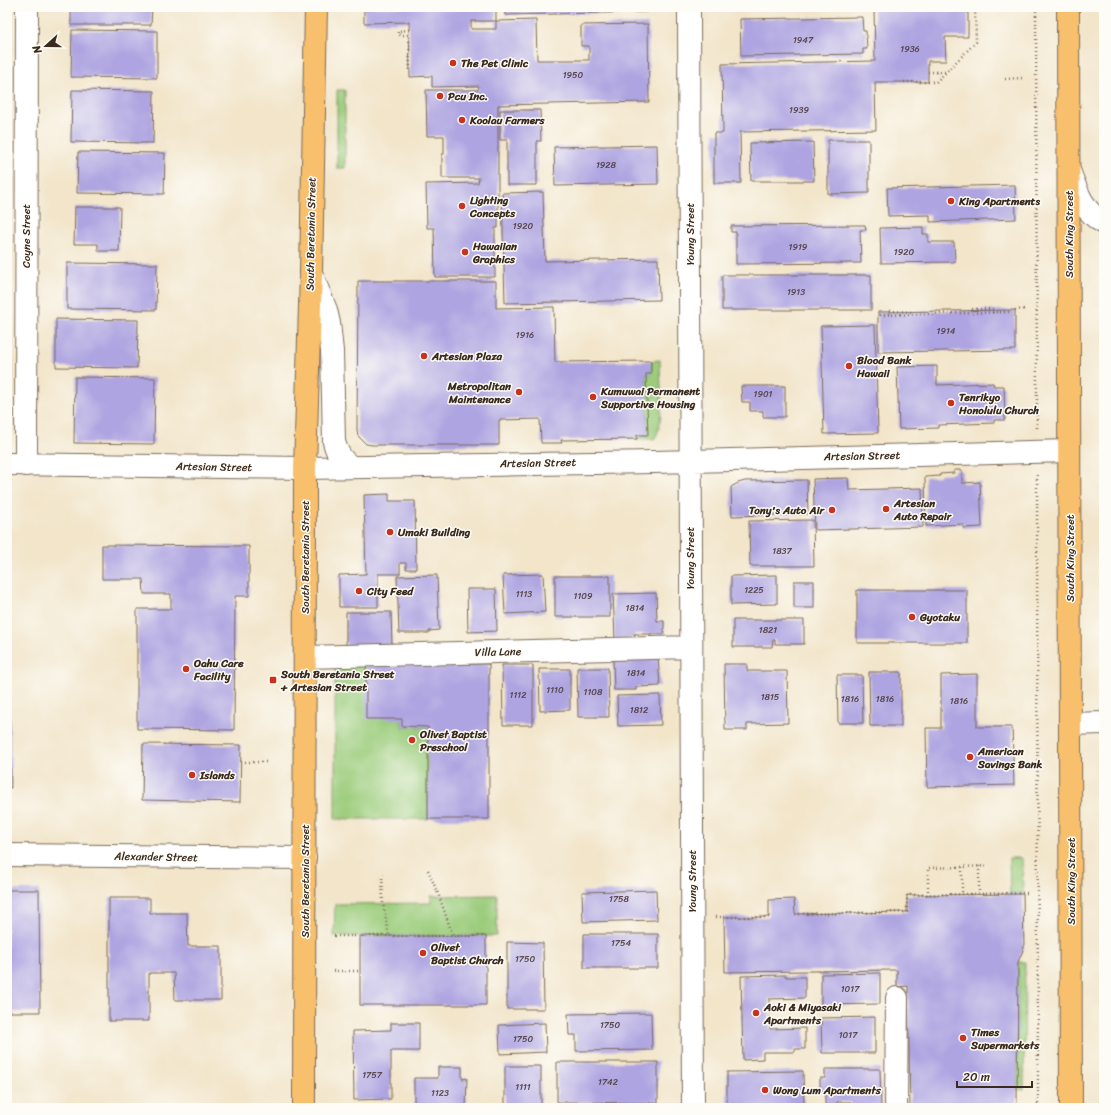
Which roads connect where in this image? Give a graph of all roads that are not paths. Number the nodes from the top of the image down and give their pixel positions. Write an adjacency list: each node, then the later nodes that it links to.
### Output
1 (27, 7): 10 (street, Coyne Street)
2 (316, 7): 7 (main road, South Beretania Street)
3 (689, 7): 9 (street, Young Street)
4 (1068, 7): 5 (main road, South King Street)
5 (1069, 170): 6 (street); 8 (main road, South King Street)
6 (1104, 223)
7 (311, 273): 11 (street); 12 (main road, South Beretania Street)
8 (1069, 451): 9 (street, Artesian Street); 16 (main road, South King Street)
9 (690, 461): 11 (street, Artesian Street); 13 (street, Young Street)
10 (16, 465): 12 (street, Artesian Street)
11 (352, 466): 12 (street, Artesian Street)
12 (305, 468): 14 (main road, South Beretania Street)
13 (691, 647): 14 (street, Villa Lane); 21 (street, Young Street)
14 (305, 657): 18 (main road, South Beretania Street)
15 (1104, 723): 16 (street)
16 (1070, 724): 23 (main road, South King Street)
17 (7, 855): 18 (street, Alexander Street)
18 (305, 858): 20 (main road, South Beretania Street)
19 (897, 998): 22 (street)
20 (304, 1108)
21 (693, 1108)
22 (896, 1108)
23 (1072, 1108)

